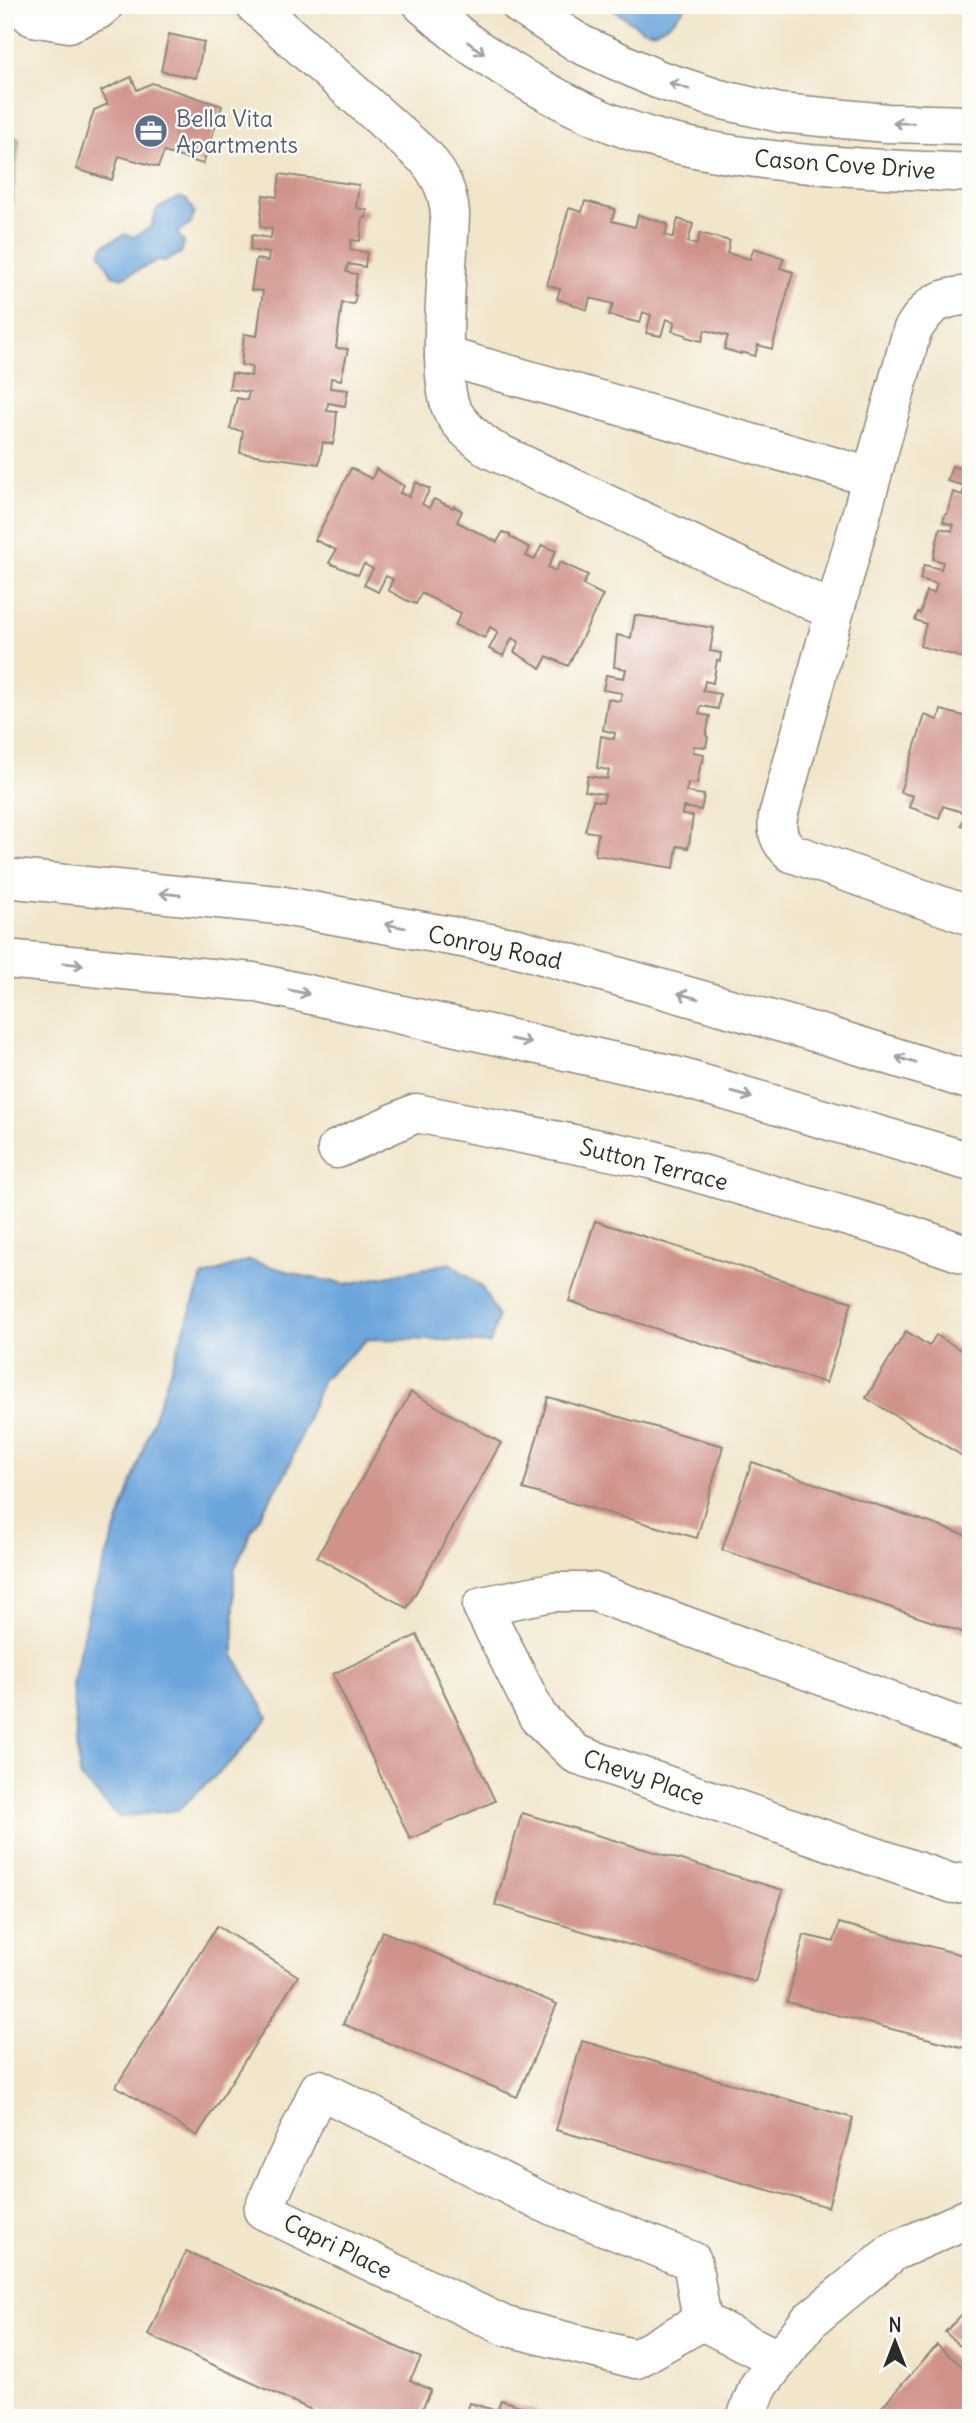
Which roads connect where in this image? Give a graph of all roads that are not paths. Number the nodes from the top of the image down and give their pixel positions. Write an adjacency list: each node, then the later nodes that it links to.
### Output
1 (20, 5): 2 (main road)
2 (104, 5)
3 (255, 5): 9 (main road)
4 (423, 5): 7 (main road, Cason Cove Drive, one-way to 7)
5 (520, 5): 6 (main road, Cason Cove Drive, one-way to 5)
6 (971, 125)
7 (971, 173)
8 (971, 295): 10 (main road)
9 (444, 356): 10 (main road); 11 (main road)
10 (871, 477): 11 (main road)
11 (833, 611): 13 (main road)
12 (5, 878): 15 (main road, Conroy Road, one-way to 12)
13 (971, 916)
14 (5, 959): 17 (main road, one-way to 17)
15 (971, 1081)
16 (337, 1149): 18 (main road, Sutton Terrace)
17 (971, 1162)
18 (971, 1256)
19 (971, 1731): 20 (main road, Chevy Place)
20 (971, 1881)
21 (971, 2217): 23 (main road)
22 (702, 2321): 22 (main road, Capri Place); 23 (main road)
23 (779, 2360): 24 (main road)
24 (746, 2418)

